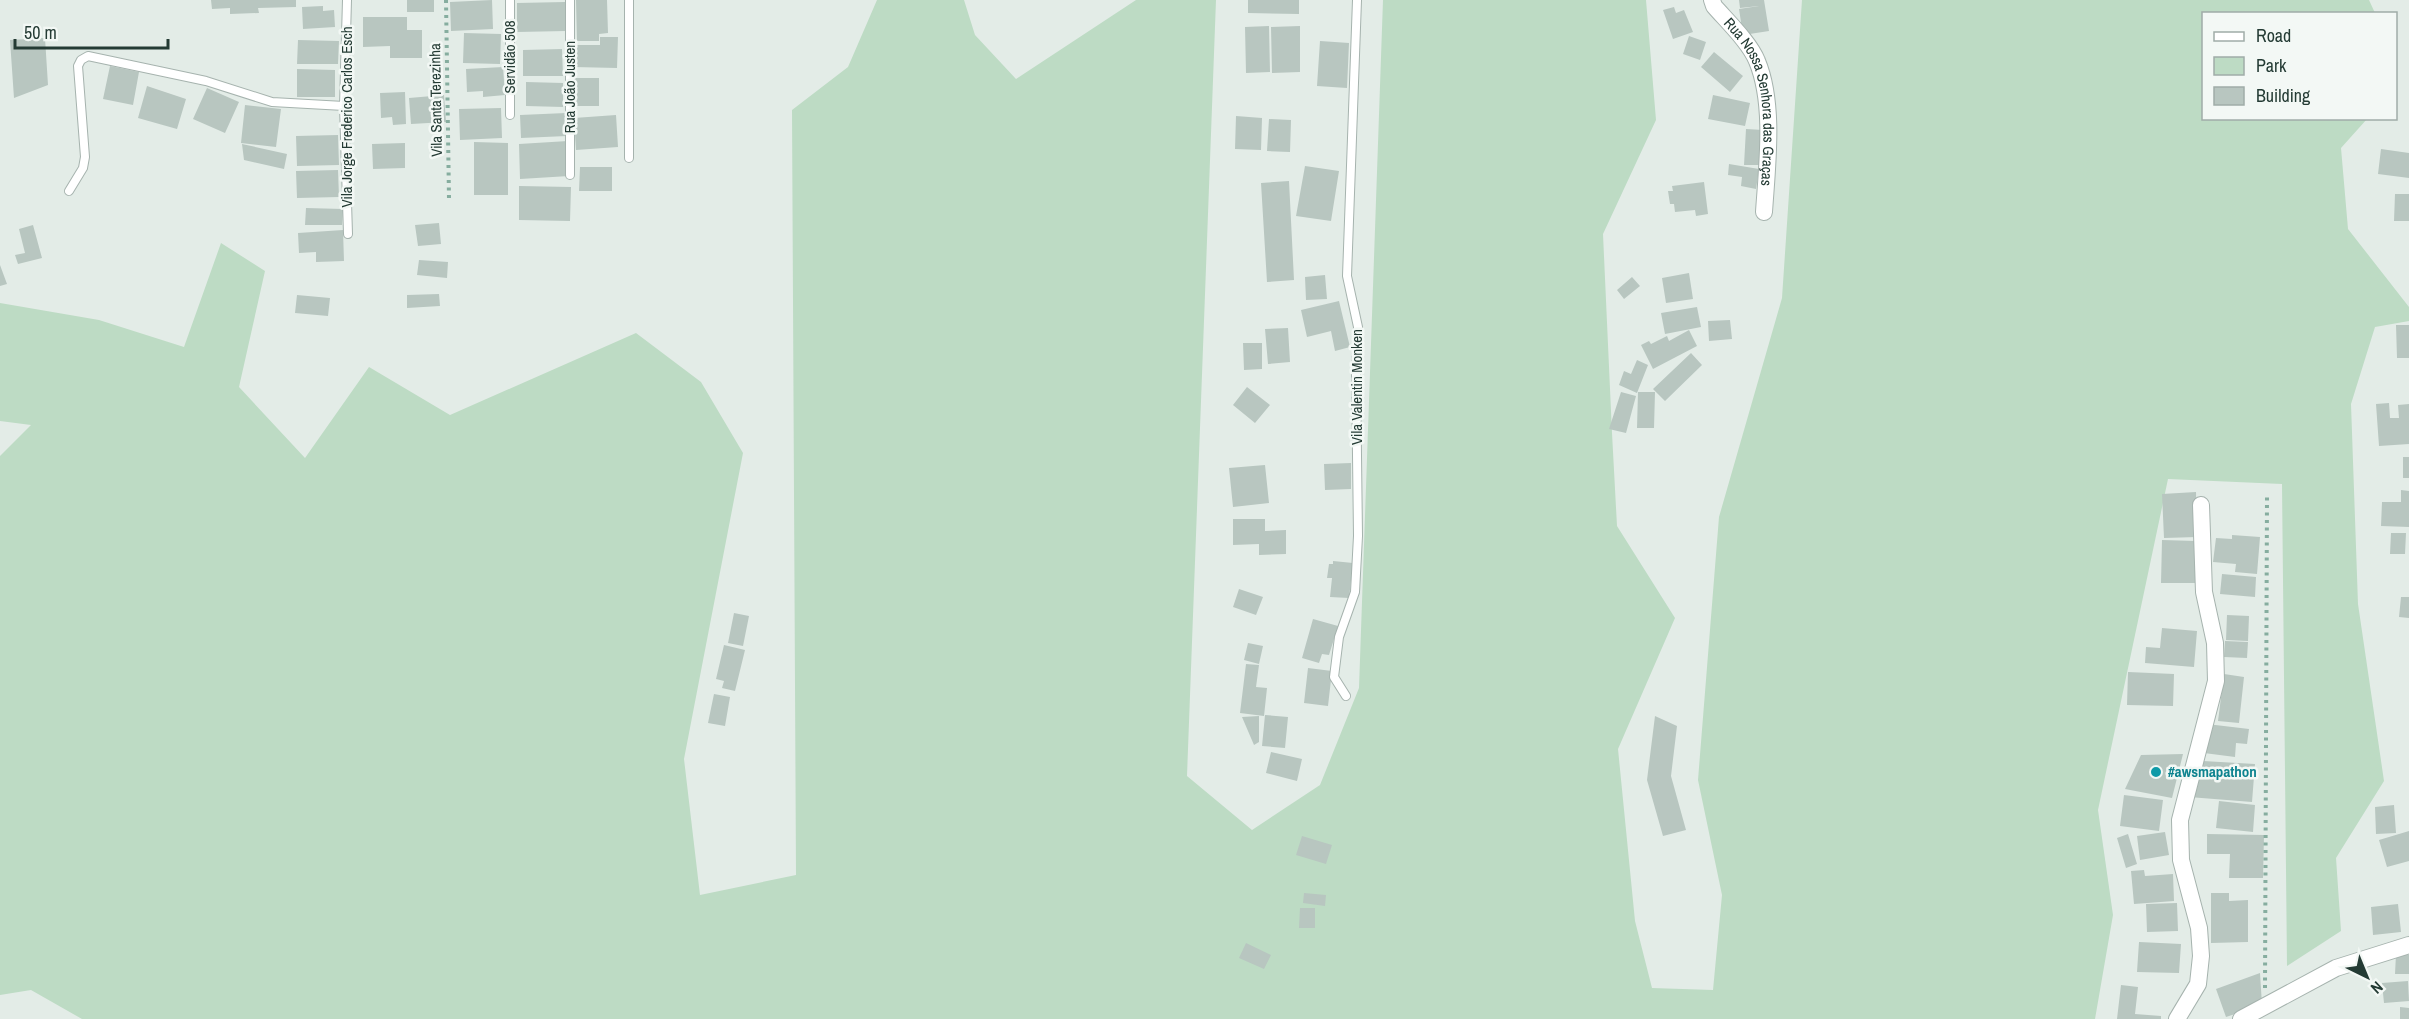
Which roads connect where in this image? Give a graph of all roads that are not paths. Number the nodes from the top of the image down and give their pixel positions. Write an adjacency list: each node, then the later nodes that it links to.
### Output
1 (347, 0): 7 (lane, Vila Jorge Frederico Carlos Esch)
2 (510, 0): 8 (lane, Servidão 508)
3 (570, 0): 10 (lane, Rua João Justen)
4 (630, 0): 9 (lane)
5 (1357, 0): 15 (lane, Vila Valentin Monken)
6 (1712, 0): 12 (street, Rua Nossa Senhora das Graças)
7 (344, 106): 11 (lane); 13 (lane, Vila Jorge Frederico Carlos Esch)
8 (510, 115)
9 (629, 158)
10 (570, 175)
11 (69, 191)
12 (1764, 212)
13 (348, 234)
14 (2201, 505): 17 (street)
15 (1346, 696)
16 (2409, 945): 18 (street)
17 (2177, 1019)
18 (2241, 1019)

